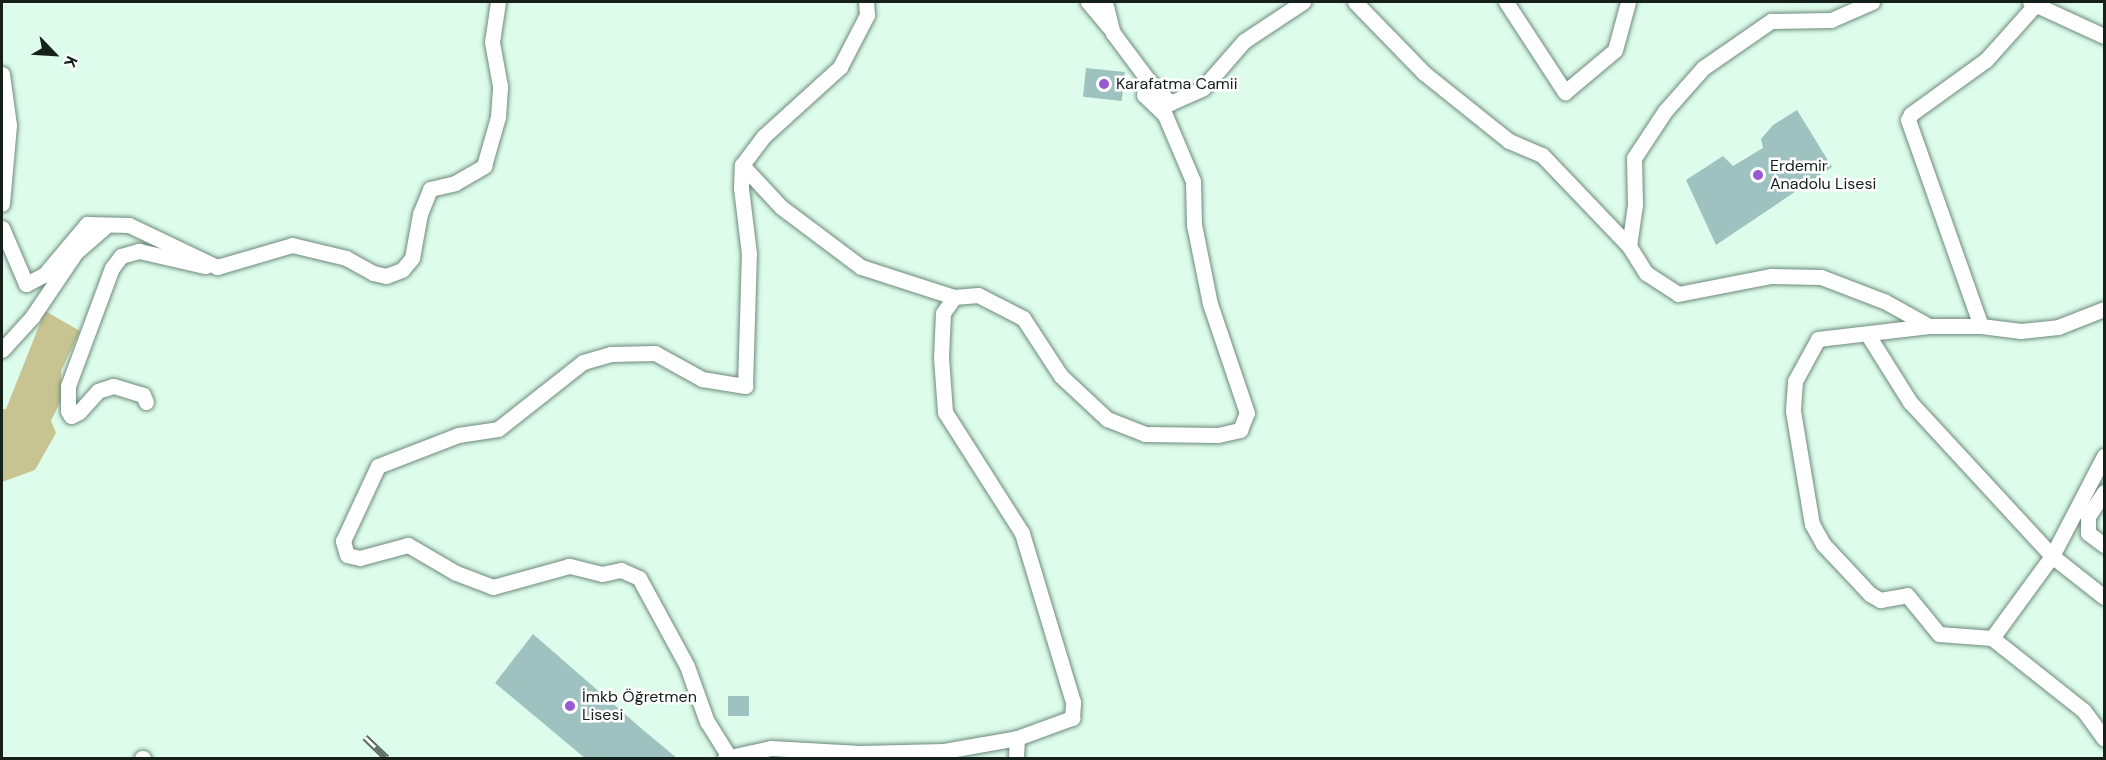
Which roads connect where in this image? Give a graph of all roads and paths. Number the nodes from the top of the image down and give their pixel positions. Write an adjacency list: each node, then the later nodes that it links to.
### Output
1 (498, 2): 20 (street)
2 (866, 2): 15 (street)
3 (1088, 2): 11 (street)
4 (1106, 2): 11 (street)
5 (1303, 2): 14 (street)
6 (1355, 2): 19 (street)
7 (1506, 2): 8 (street)
8 (1628, 2)
9 (1872, 2): 19 (street)
10 (2033, 3): 12 (street); 24 (street)
11 (1113, 33): 14 (street)
12 (2104, 36)
13 (2, 74): 16 (street)
14 (1148, 80): 21 (street)
15 (742, 165): 21 (street); 36 (street)
16 (2, 204)
17 (105, 226): 18 (street); 20 (street); 26 (street)
18 (2, 228)
19 (1629, 246): 23 (street)
20 (217, 267): 27 (street)
21 (954, 297): 34 (street)
22 (2104, 309): 24 (street)
23 (1929, 326): 24 (street); 25 (street)
24 (1981, 326)
25 (1868, 335): 31 (street); 33 (street)
26 (2, 350)
27 (146, 402)
28 (2104, 456): 31 (street)
29 (2104, 492): 30 (street)
30 (2104, 545)
31 (2052, 556): 32 (street); 33 (street)
32 (2104, 597)
33 (1992, 638): 35 (street)
34 (1017, 738): 36 (street); 37 (street)
35 (2104, 739)
36 (726, 757)
37 (1016, 759)

